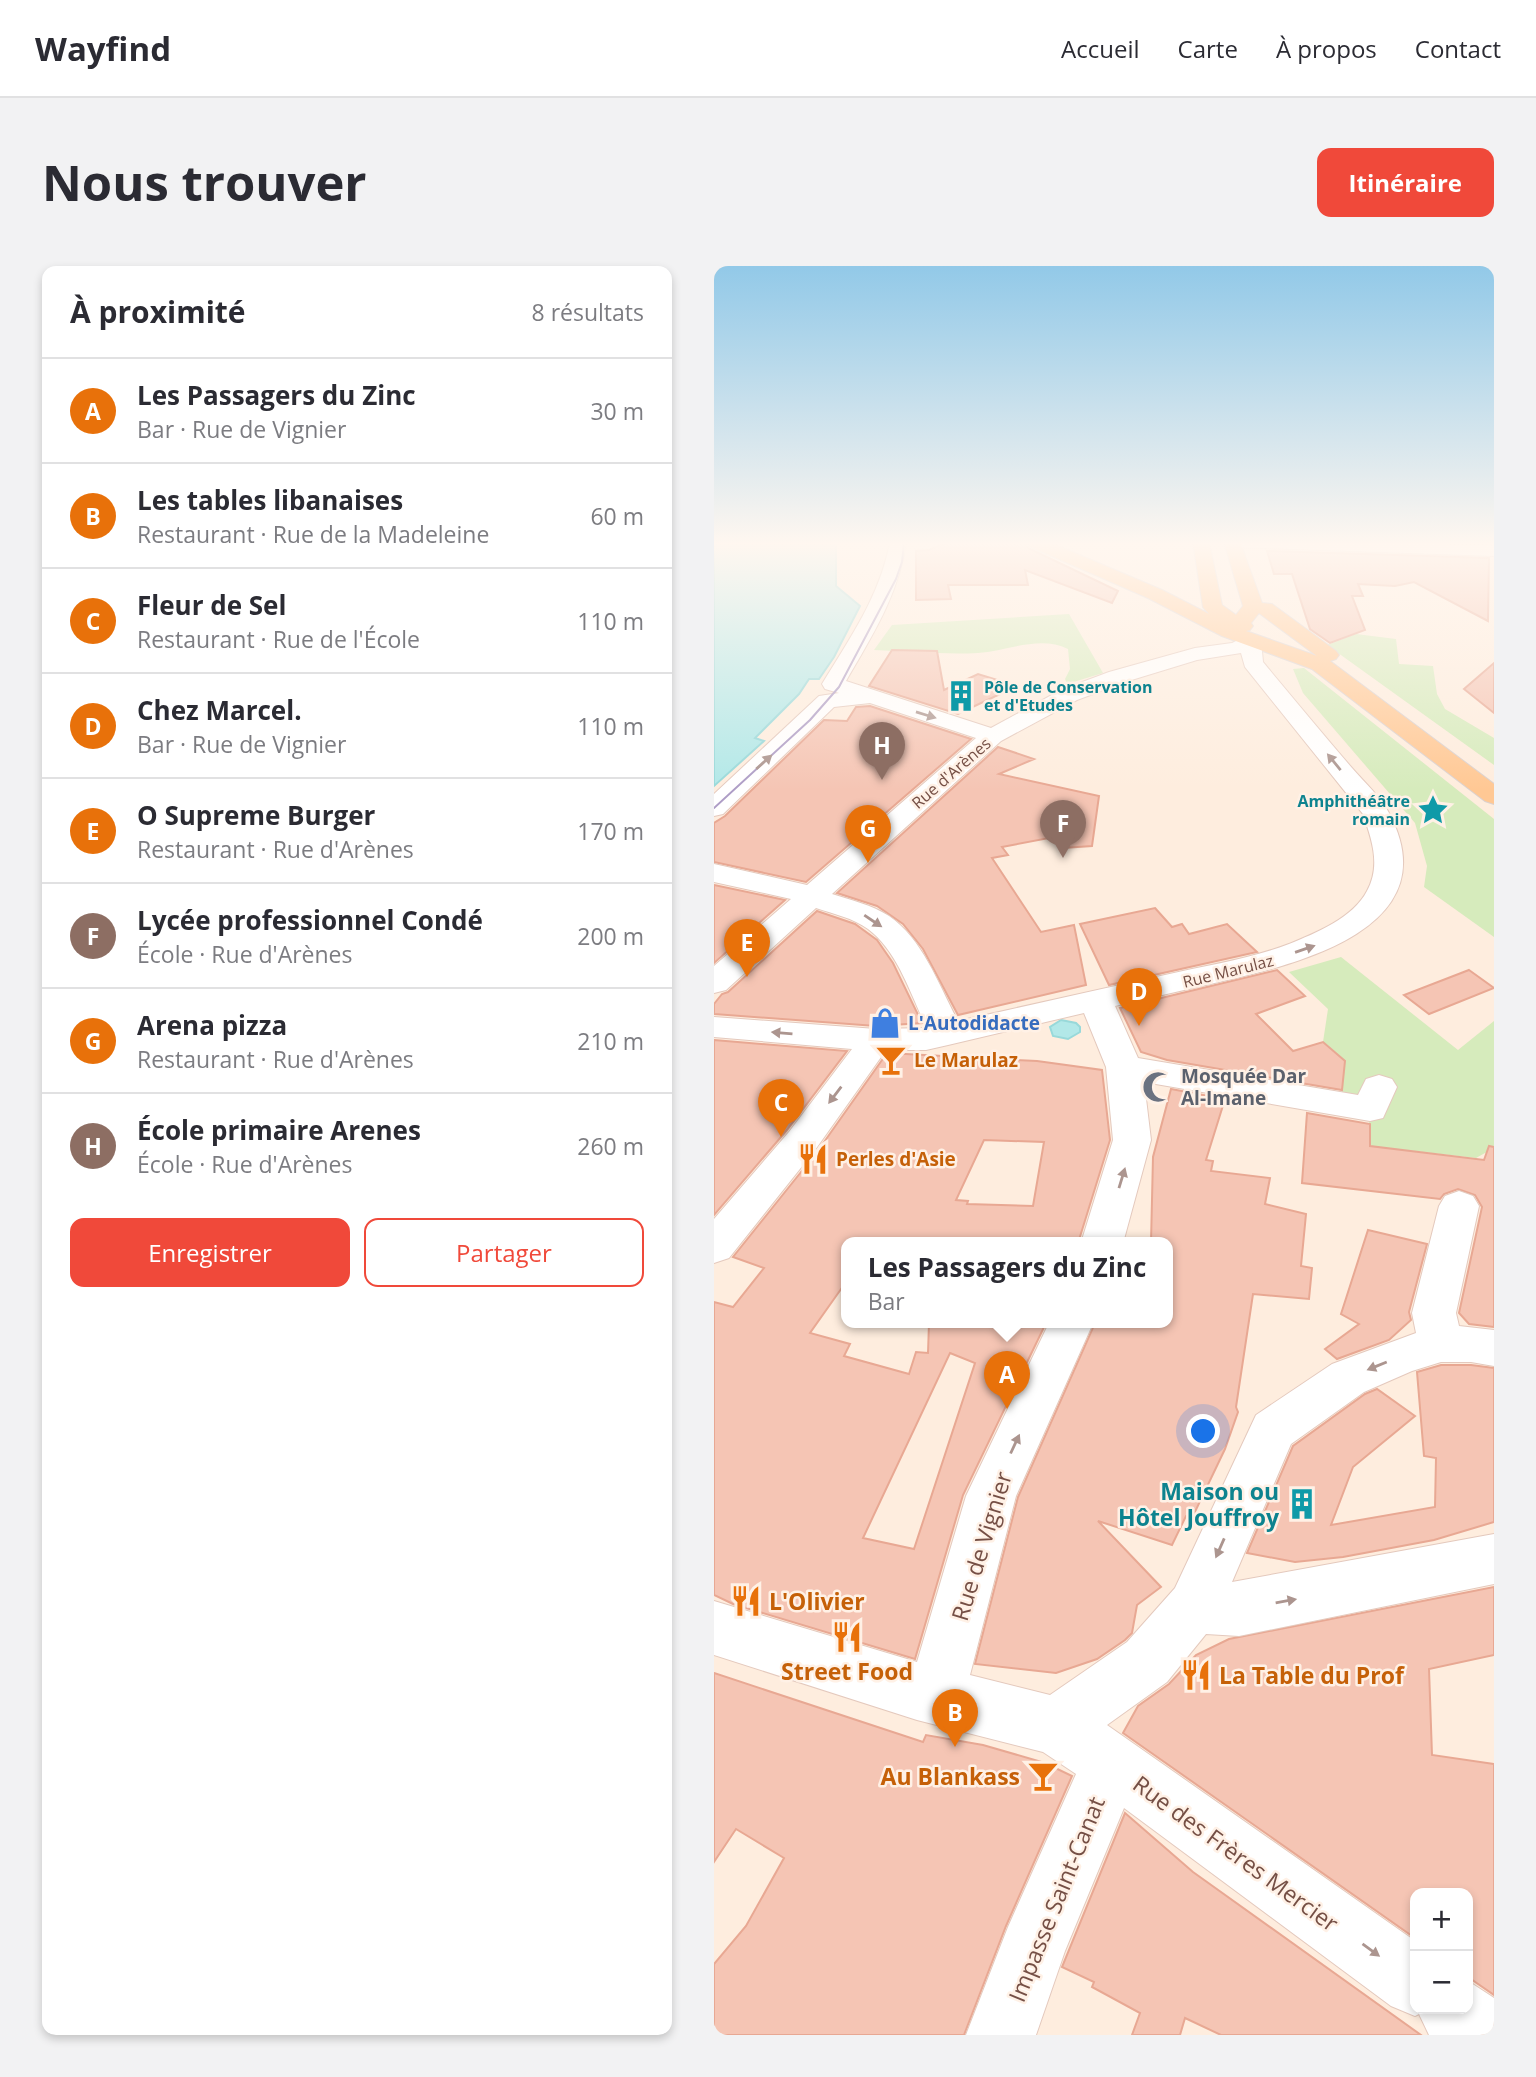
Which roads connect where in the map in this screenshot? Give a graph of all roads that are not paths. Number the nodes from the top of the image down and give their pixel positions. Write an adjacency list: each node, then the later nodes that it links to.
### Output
1 (867, 625): 9 (street)
2 (1228, 625): 7 (main road)
3 (1234, 625): 7 (main road)
4 (1246, 625): 7 (main road)
5 (1249, 625): 7 (main road)
6 (1289, 625): 8 (main road)
7 (1243, 631): 8 (main road); 10 (street, Rue d'Arènes); 12 (main road); 17 (street, Rue Marulaz, one-way to 7)
8 (1346, 670): 11 (main road)
9 (830, 693): 10 (street, one-way to 10); 13 (street, one-way to 9)
10 (993, 736): 15 (street, Rue d'Arènes)
11 (1494, 782)
12 (1494, 796)
13 (714, 808)
14 (714, 873): 15 (street)
15 (810, 896): 16 (street, Rue d'Arènes); 19 (street, one-way to 19)
16 (714, 983)
17 (1096, 1001): 19 (street, Rue Marulaz); 21 (street)
18 (714, 1027): 20 (street, Rue Marulaz, one-way to 18)
19 (948, 1035): 20 (street, Rue Marulaz)
20 (876, 1040): 25 (street, one-way to 25)
21 (1124, 1067): 22 (street); 24 (street, one-way to 21)
22 (1379, 1087)
23 (1459, 1206): 27 (street)
24 (1104, 1237)
25 (714, 1247)
26 (1069, 1328): 32 (street, Rue de Vignier, one-way to 26)
27 (1441, 1344): 28 (street); 30 (street, one-way to 30)
28 (1494, 1348)
29 (1494, 1559): 30 (street, one-way to 29)
30 (1194, 1607): 33 (street)
31 (714, 1628): 32 (street, Rue des Frères Mercier)
32 (936, 1696): 33 (street, Rue des Frères Mercier)
33 (1056, 1726): 34 (street, Rue des Frères Mercier)
34 (1115, 1765): 35 (street, Rue des Frères Mercier, one-way to 35); 37 (street, Impasse Saint-Canat)
35 (1410, 1978)
36 (1458, 2014): 38 (street)
37 (1001, 2035)
38 (1487, 2035)

